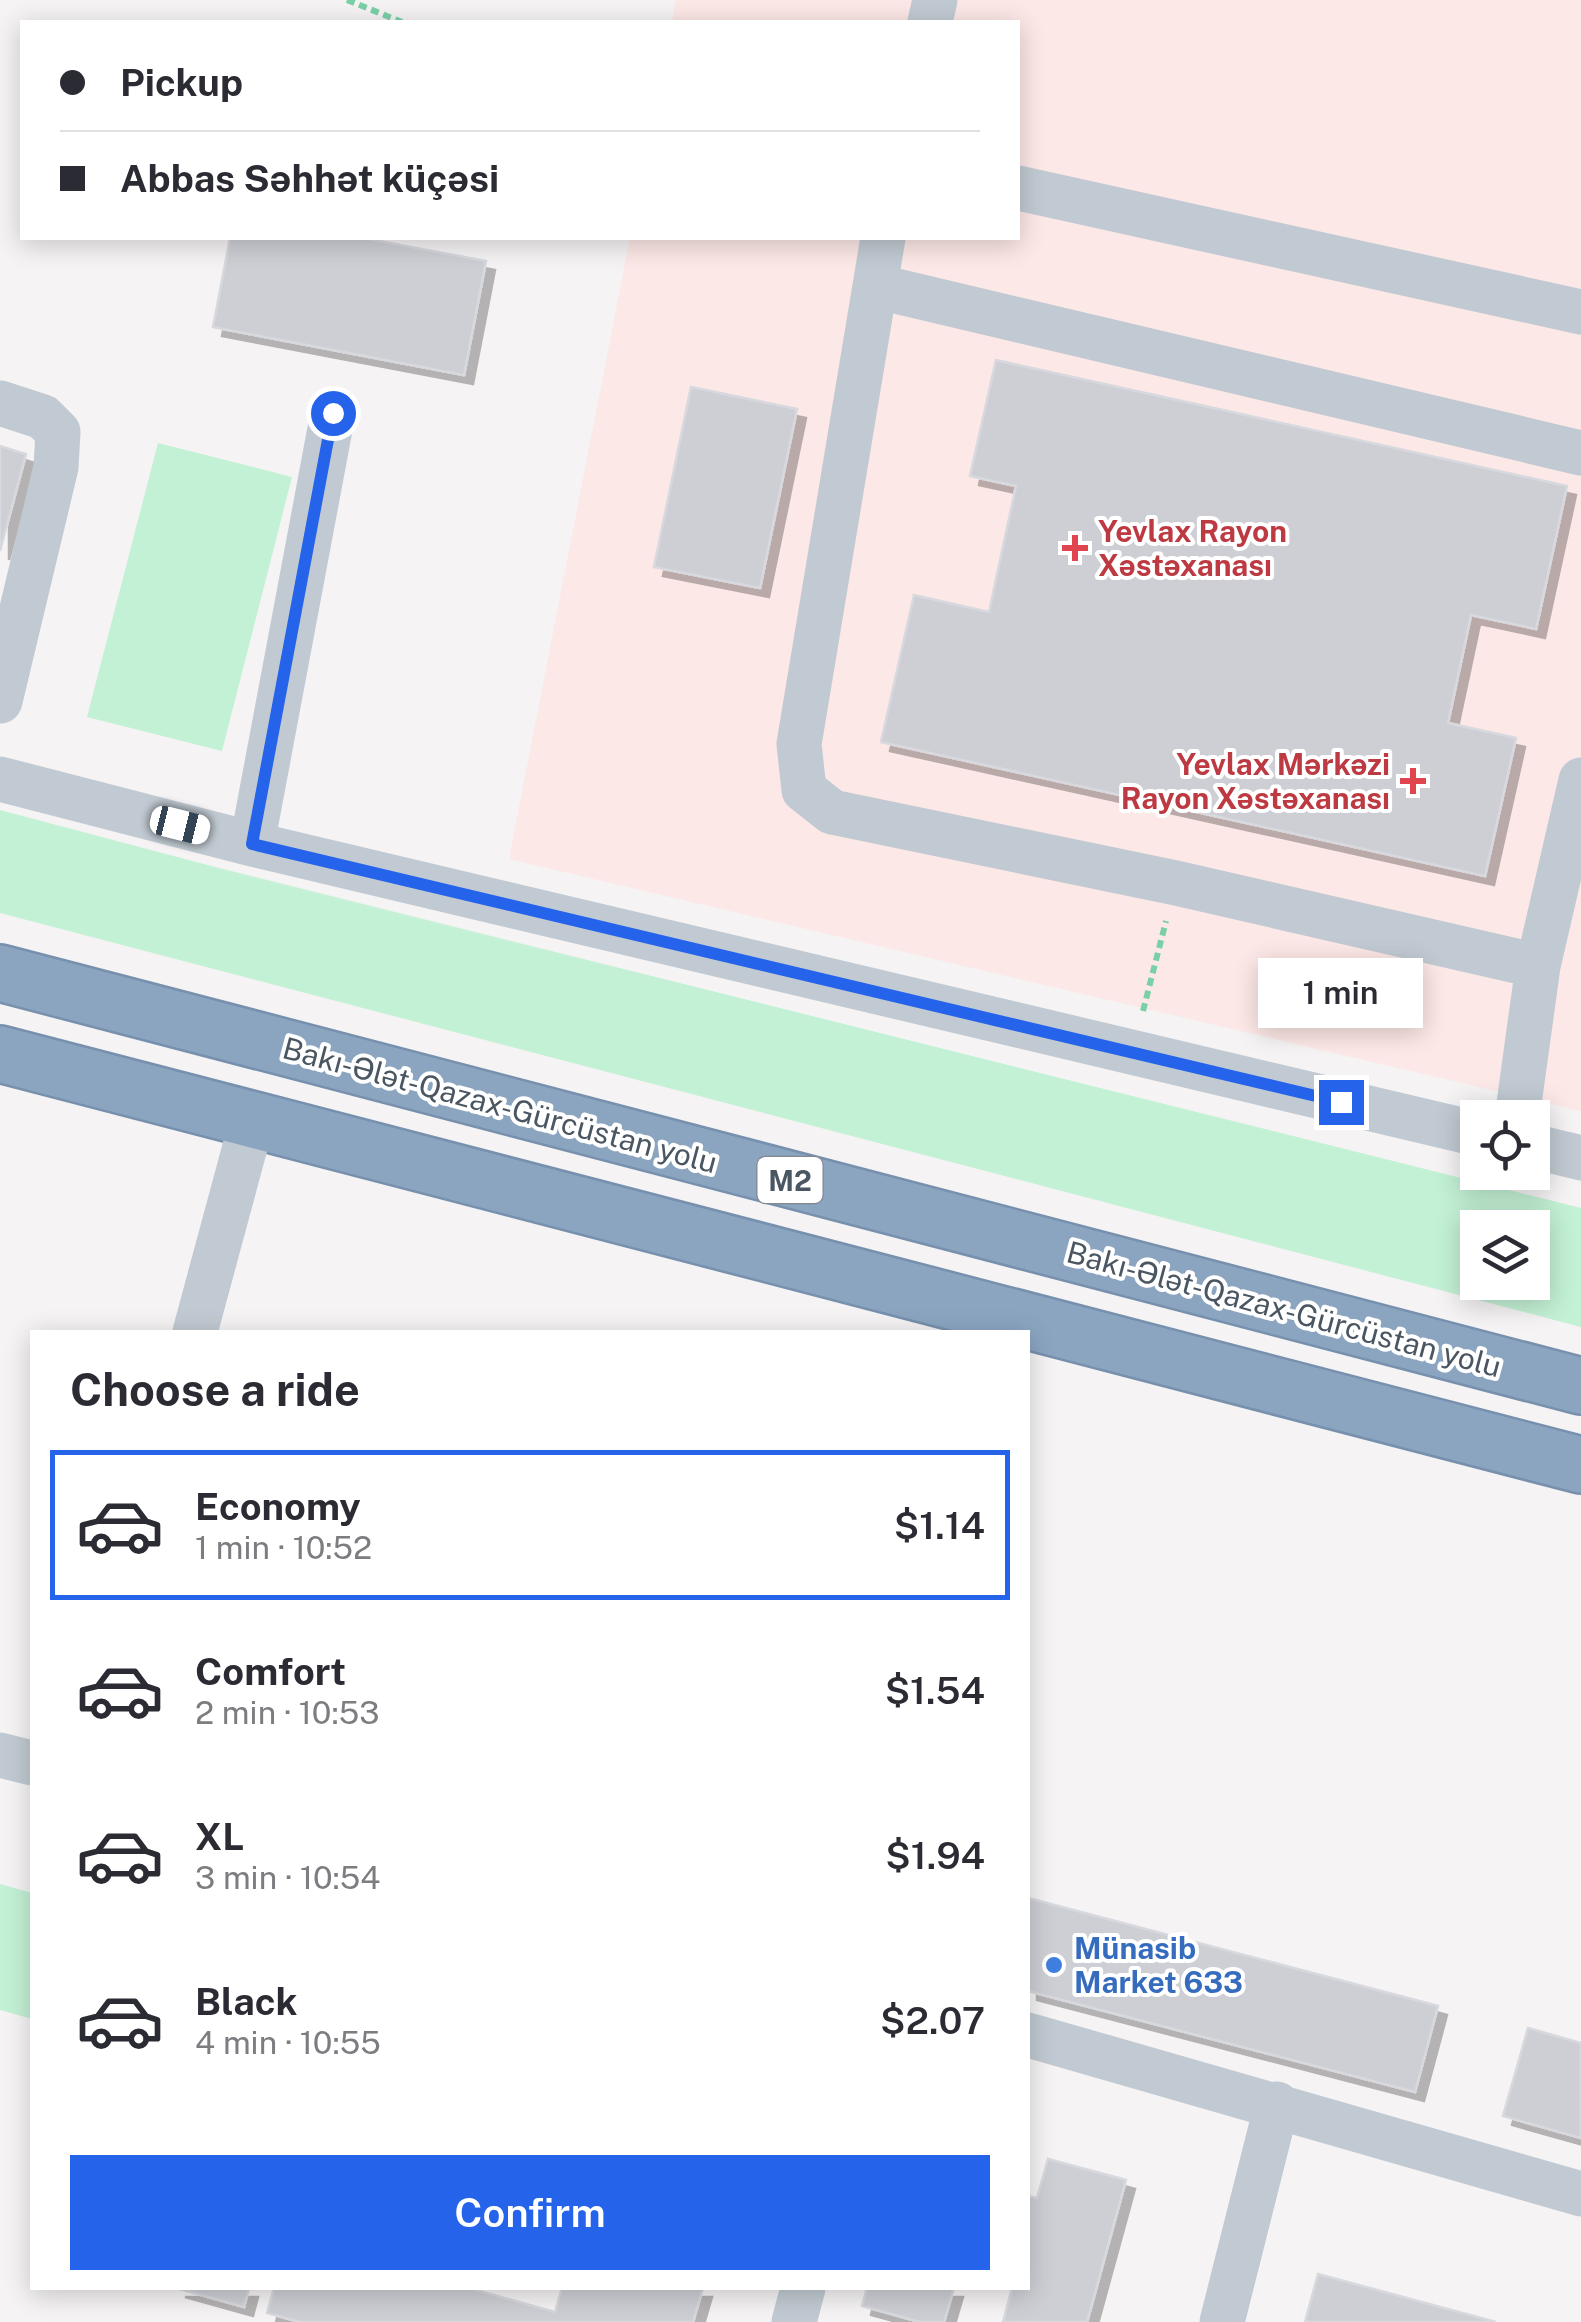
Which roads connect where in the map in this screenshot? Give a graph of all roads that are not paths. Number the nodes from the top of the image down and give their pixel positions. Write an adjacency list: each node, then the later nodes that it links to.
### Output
1 (1020, 188): 4 (street)
2 (883, 240): 3 (street)
3 (875, 286): 7 (street); 12 (street)
4 (1581, 312)
5 (0, 403): 8 (street)
6 (333, 413): 11 (street)
7 (1581, 453)
8 (0, 701)
9 (0, 779): 11 (street)
10 (1581, 780): 12 (street)
11 (252, 844): 17 (street)
12 (1538, 966): 15 (street)
13 (0, 972): 21 (highway, Bakı-Ələt-Qazax-Gürcüstan yolu / M2)
14 (0, 1054): 16 (highway)
15 (1519, 1100)
16 (252, 1121): 20 (street); 22 (highway)
17 (1460, 1130)
18 (1550, 1150): 19 (street)
19 (1581, 1158)
20 (196, 1330)
21 (1581, 1386)
22 (1581, 1465)
23 (0, 1754): 24 (street)
24 (30, 1762)
25 (1030, 2036): 26 (street)
26 (1277, 2104): 27 (street); 30 (street)
27 (1581, 2194)
28 (803, 2290): 29 (street)
29 (794, 2322)
30 (1222, 2322)

